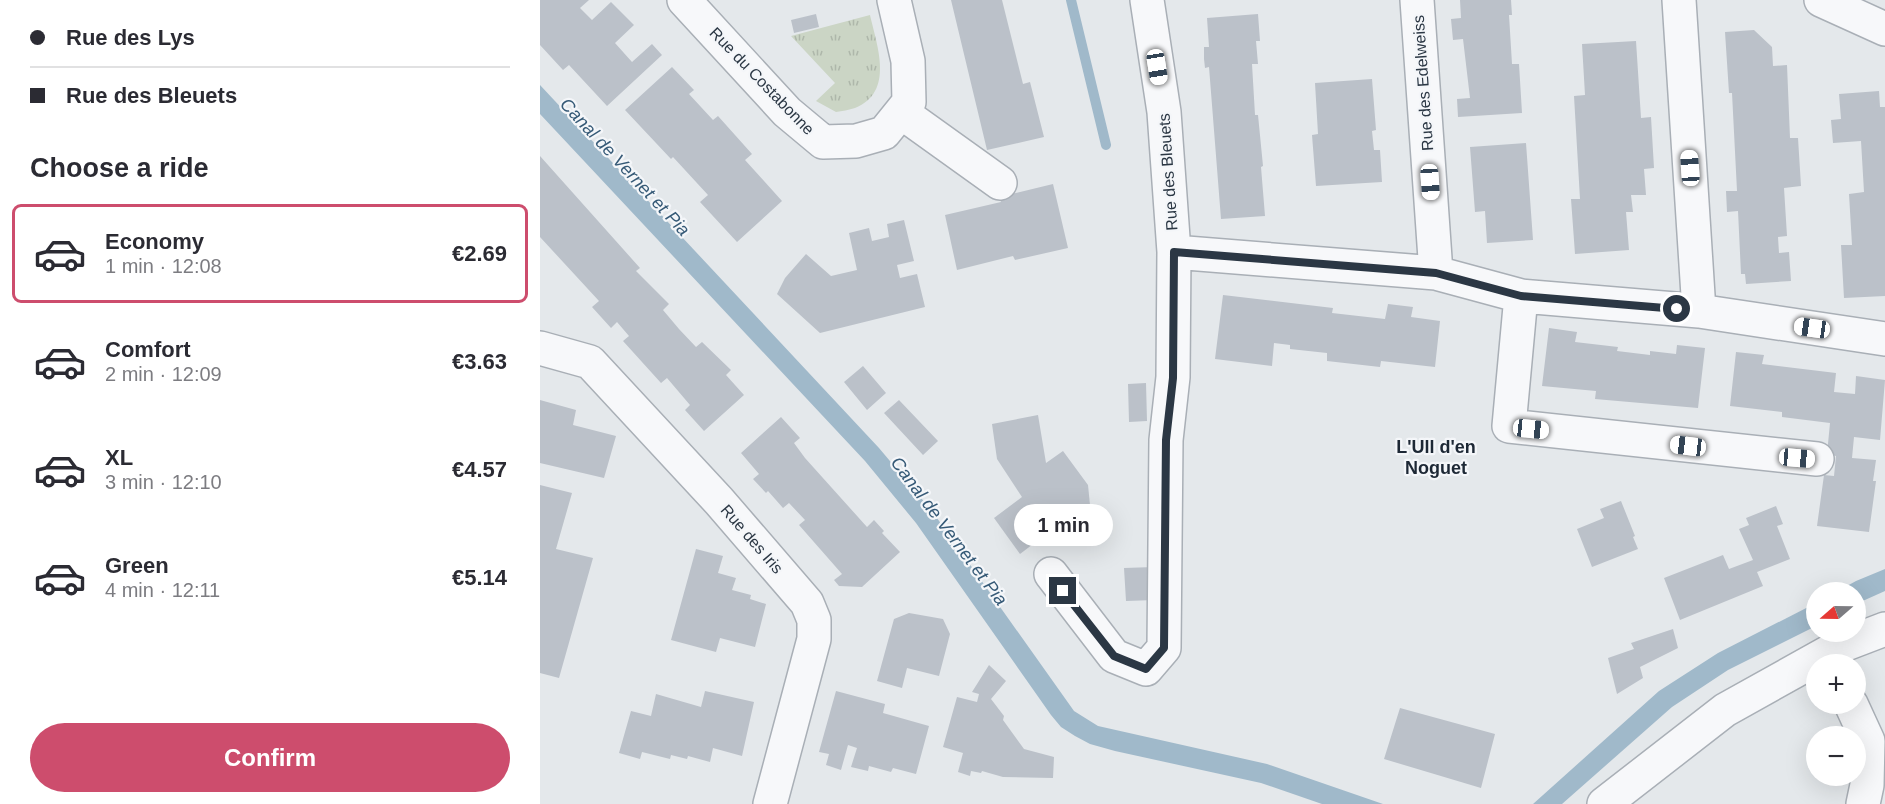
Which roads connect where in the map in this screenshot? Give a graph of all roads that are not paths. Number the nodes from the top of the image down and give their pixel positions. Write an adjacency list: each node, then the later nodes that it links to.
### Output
1 (684, 0): 8 (street, Rue du Costabonne)
2 (894, 0): 8 (street, Rue du Costabonne)
3 (1147, 0): 10 (street, Rue des Bleuets)
4 (1417, 0): 11 (street, Rue des Edelweiss)
5 (1679, 0): 13 (street)
6 (1821, 0): 7 (street)
7 (1885, 29)
8 (901, 112): 9 (street)
9 (1000, 183)
10 (1174, 252): 11 (street); 17 (street, Rue des Bleuets)
11 (1436, 273): 12 (street)
12 (1521, 296): 13 (street); 16 (street)
13 (1699, 311): 14 (street)
14 (1885, 339)
15 (540, 348): 22 (street, Rue des Iris)
16 (1817, 459)
17 (1050, 574)
18 (1885, 629): 19 (street)
19 (1832, 654)
20 (1806, 670): 23 (street)
21 (1856, 714): 24 (street)
22 (770, 804)
23 (1604, 804)
24 (1863, 804)

